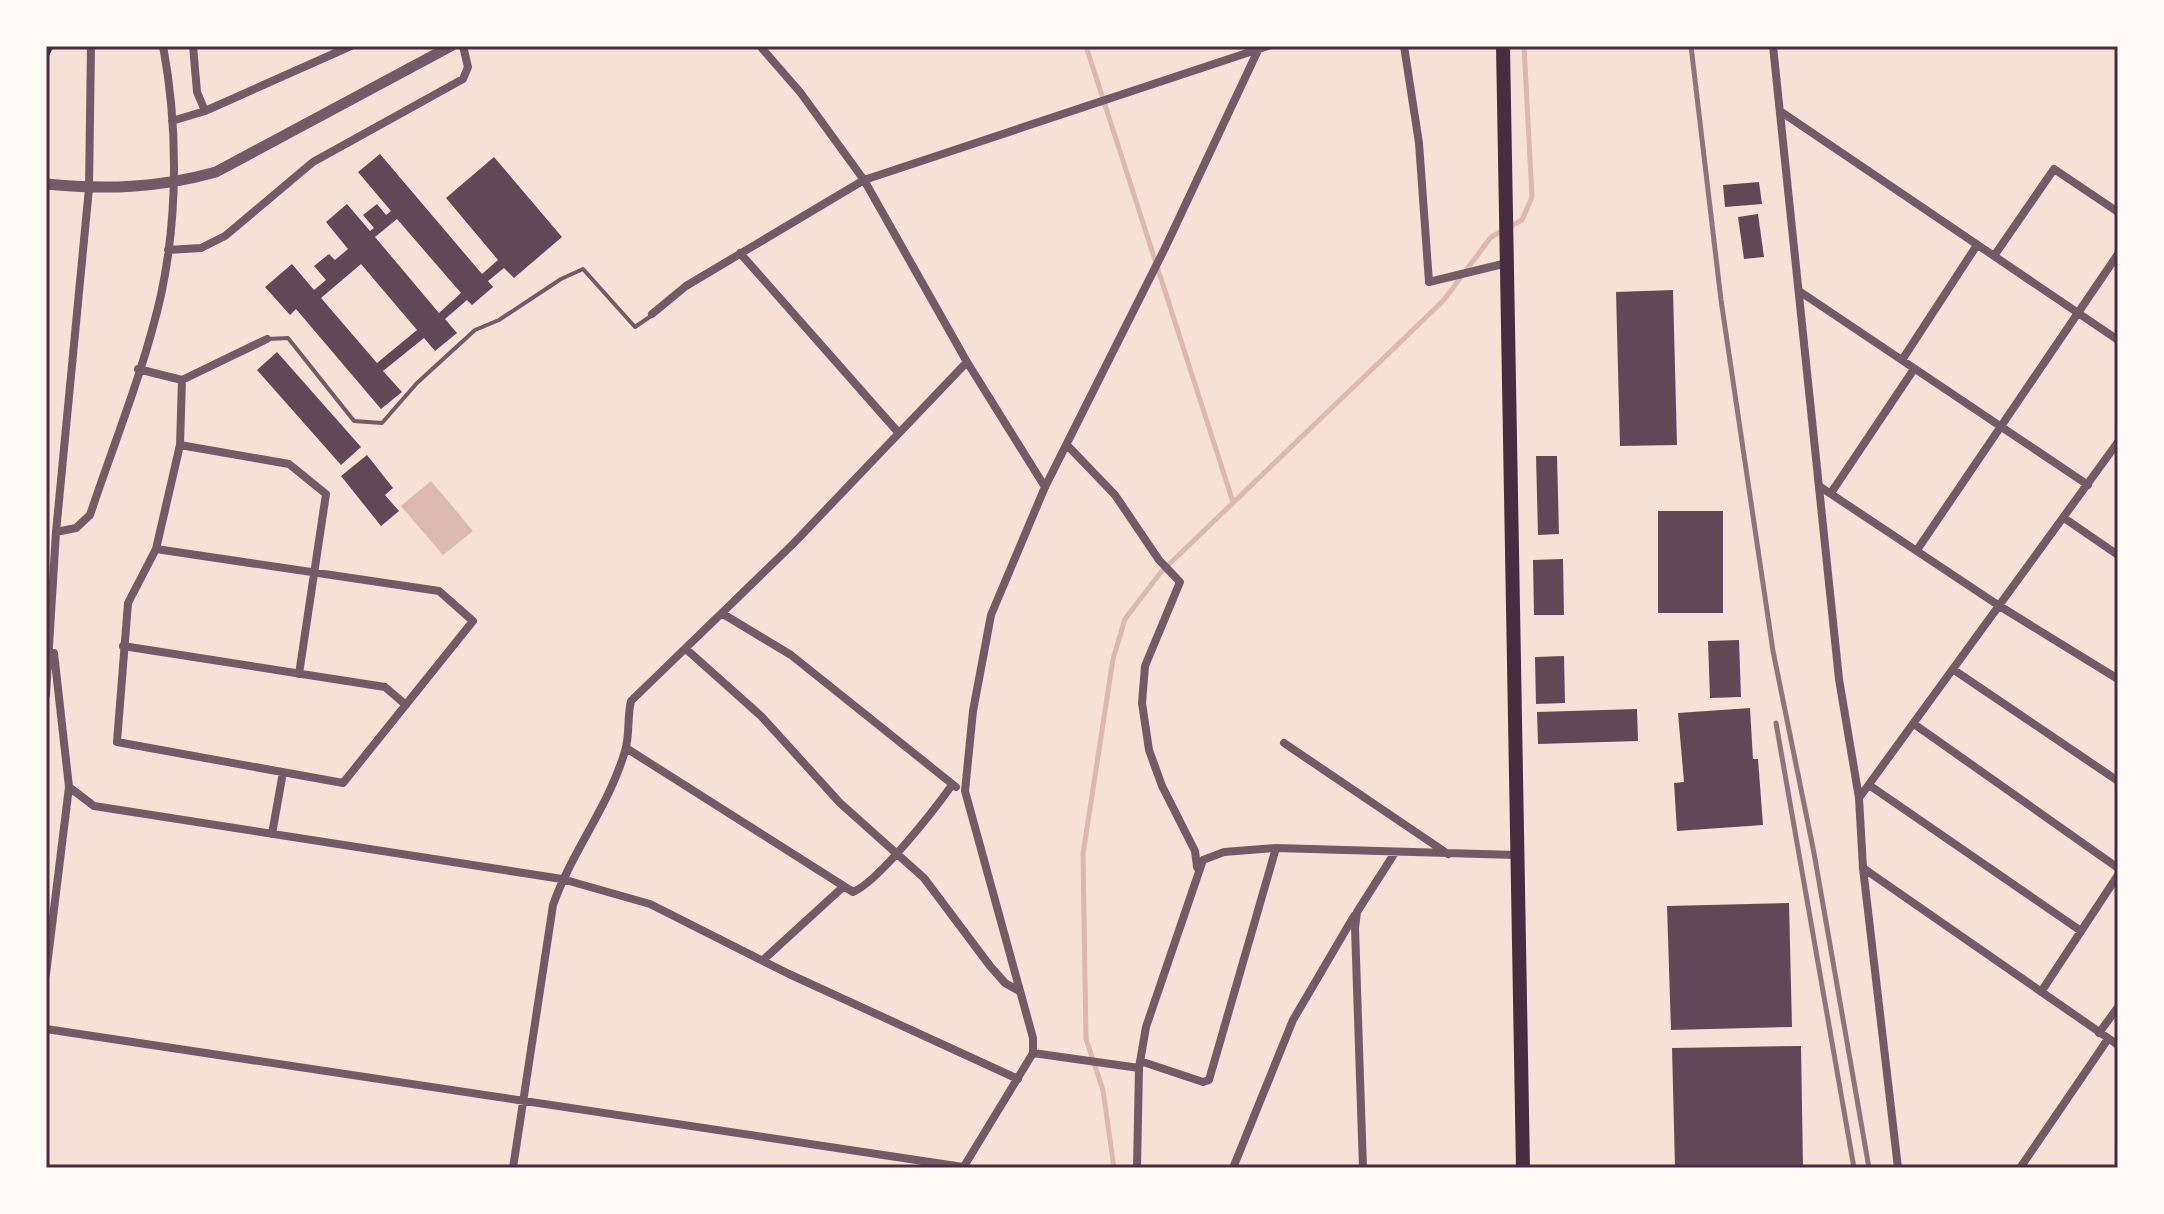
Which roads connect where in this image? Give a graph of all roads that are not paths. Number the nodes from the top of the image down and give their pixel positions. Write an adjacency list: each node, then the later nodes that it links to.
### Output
1 (91, 46): 19 (street)
2 (163, 46): 16 (street)
3 (193, 46): 14 (street)
4 (351, 46): 13 (street)
5 (463, 46): 22 (street)
6 (760, 46): 17 (street)
7 (1268, 46): 12 (street)
8 (1404, 46): 26 (street)
9 (1503, 46): 26 (main road)
10 (1773, 46): 15 (street)
11 (447, 48): 19 (street)
12 (1259, 48): 17 (street); 40 (street)
13 (335, 49): 14 (street)
14 (205, 111): 16 (street)
15 (1780, 111): 21 (street); 27 (street)
16 (172, 121): 22 (street)
17 (864, 180): 23 (street); 33 (street)
18 (52, 184): 19 (street)
19 (89, 188): 47 (street)
20 (2118, 212): 25 (street)
21 (1977, 245): 25 (street); 32 (street)
22 (168, 250): 34 (street)
23 (740, 253): 28 (street); 38 (street)
24 (2118, 254): 29 (street)
25 (1994, 256): 29 (street)
26 (1500, 265): 77 (main road)
27 (1799, 291): 32 (street); 43 (street)
28 (652, 314): 30 (lane)
29 (2080, 314): 31 (street); 37 (street)
30 (267, 339): 36 (street)
31 (2118, 340)
32 (1902, 360): 35 (street)
33 (967, 362): 38 (street); 44 (street)
34 (138, 369): 36 (street); 47 (street)
35 (1914, 369): 37 (street); 45 (street)
36 (182, 380): 39 (street)
37 (2002, 427): 42 (street); 49 (street)
38 (897, 431): 53 (street)
39 (180, 445): 48 (street); 51 (street)
40 (1067, 445): 44 (street); 78 (street)
41 (2116, 448): 42 (street)
42 (2088, 485): 46 (street)
43 (1819, 486): 45 (street); 71 (street)
44 (1045, 487): 70 (street)
45 (1831, 493): 49 (street)
46 (2064, 518): 50 (street); 52 (street)
47 (56, 532): 54 (street)
48 (156, 549): 51 (street); 55 (street)
49 (1917, 550): 52 (street)
50 (2118, 555)
51 (314, 572): 58 (street); 61 (street)
52 (2001, 607): 57 (street); 59 (street)
53 (723, 614): 56 (street); 67 (street)
54 (52, 631): 60 (street); 69 (street)
55 (123, 646): 58 (street); 65 (street)
56 (686, 649): 64 (street); 74 (street)
57 (1954, 670): 62 (street); 66 (street)
58 (299, 674): 61 (street)
59 (2118, 679)
60 (46, 695)
61 (406, 705): 65 (street)
62 (1914, 724): 68 (street); 80 (street)
63 (1284, 743): 76 (street)
64 (626, 748): 82 (street); 83 (street)
65 (283, 772): 72 (street)
66 (2118, 781)
67 (952, 785): 70 (street); 74 (street)
68 (1869, 785): 71 (street); 85 (street)
69 (69, 787): 72 (street); 87 (street)
70 (965, 791): 88 (street)
71 (1859, 798): 79 (street)
72 (272, 834): 82 (street)
73 (1276, 848): 75 (street); 78 (street); 96 (street)
74 (897, 852): 83 (street); 88 (street)
75 (1394, 854): 76 (street); 84 (street)
76 (1449, 855): 77 (street)
77 (1516, 855): 104 (main road)
78 (1197, 867): 96 (street)
79 (1863, 868): 89 (street); 105 (street)
80 (2118, 868)
81 (2118, 875): 85 (street)
82 (562, 879): 86 (street); 98 (street)
83 (843, 887): 86 (street)
84 (1357, 912): 102 (street); 103 (street)
85 (2081, 931): 89 (street)
86 (763, 960): 97 (street)
87 (46, 974)
88 (1019, 991): 95 (street)
89 (2041, 992): 92 (street)
90 (2118, 1007): 92 (street)
91 (46, 1029): 98 (street)
92 (2099, 1033): 93 (street)
93 (2108, 1039): 94 (street); 106 (street)
94 (2118, 1045)
95 (1033, 1053): 96 (street); 97 (street)
96 (1140, 1065): 101 (street)
97 (1018, 1079): 99 (street)
98 (523, 1099): 99 (street); 100 (street)
99 (963, 1167)
100 (513, 1168)
101 (1137, 1168)
102 (1233, 1168)
103 (1363, 1168)
104 (1523, 1168)
105 (1898, 1168)
106 (2020, 1168)

